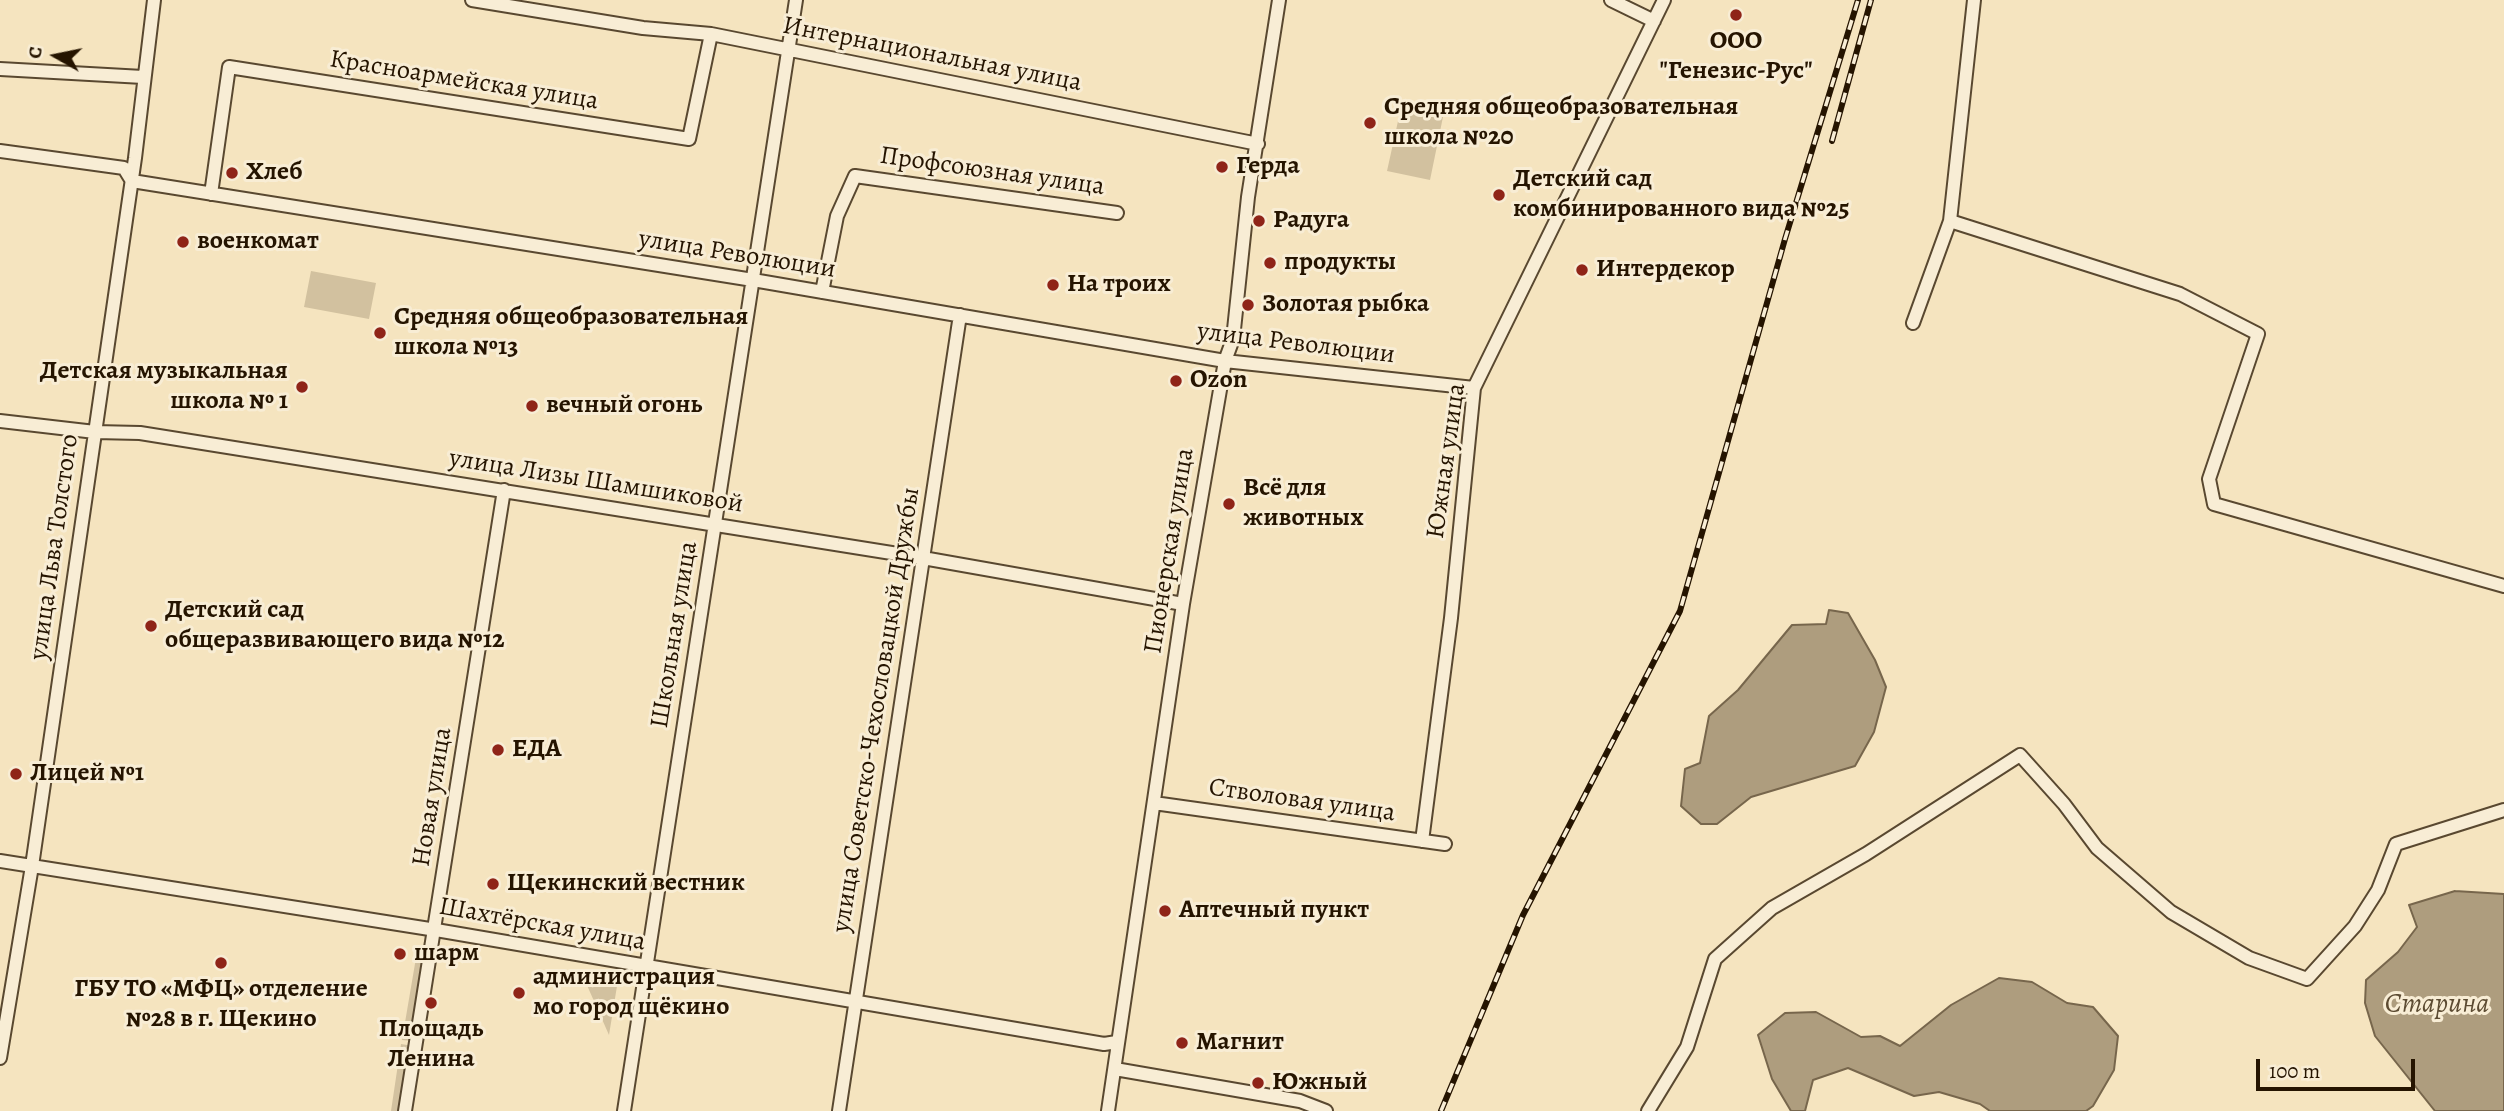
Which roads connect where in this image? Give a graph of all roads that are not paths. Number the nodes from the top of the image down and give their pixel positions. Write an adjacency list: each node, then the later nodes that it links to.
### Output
1 (154, 0): 12 (street, улица Льва Толстого)
2 (472, 0): 9 (street, Интернациональная улица)
3 (796, 0): 10 (street, Школьная улица)
4 (1279, 0): 13 (street, Пионерская улица)
5 (1611, 0): 8 (street)
6 (1664, 0): 8 (street, Южная улица)
7 (1974, 0): 18 (street)
8 (1654, 21): 24 (street, Южная улица)
9 (710, 34): 10 (street, Интернациональная улица); 16 (street, Красноармейская улица)
10 (788, 50): 13 (street, Интернациональная улица); 19 (street, Школьная улица)
11 (0, 69): 12 (street)
12 (143, 77): 15 (street, улица Льва Толстого)
13 (1258, 144): 23 (street, Пионерская улица)
14 (0, 151): 15 (street, улица Революции)
15 (132, 181): 16 (street, улица Революции); 26 (street, улица Льва Толстого)
16 (211, 194): 19 (street, улица Революции)
17 (1117, 213): 20 (street, Профсоюзная улица)
18 (1950, 221): 22 (street); 30 (street)
19 (753, 280): 20 (street, улица Революции); 28 (street, Школьная улица)
20 (822, 292): 21 (street, улица Революции)
21 (960, 315): 23 (street, улица Революции); 29 (street, улица Советско-Чехословацкой Дружбы)
22 (1913, 323)
23 (1225, 361): 24 (street, улица Революции); 31 (street, Пионерская улица)
24 (1474, 388): 34 (street, Южная улица)
25 (0, 421): 26 (street, улица Лизы Шамшиковой)
26 (95, 432): 27 (street, улица Лизы Шамшиковой); 37 (street, улица Льва Толстого)
27 (504, 490): 28 (street, улица Лизы Шамшиковой); 38 (street, Новая улица)
28 (716, 524): 29 (street, улица Лизы Шамшиковой); 39 (street, Школьная улица)
29 (923, 558): 31 (street, улица Лизы Шамшиковой); 40 (street, улица Советско-Чехословацкой Дружбы)
30 (2504, 586)
31 (1183, 604): 32 (street, Пионерская улица)
32 (1154, 803): 34 (street, Стволовая улица); 41 (street, Пионерская улица)
33 (2504, 810): 49 (street)
34 (1422, 841): 35 (street, Стволовая улица)
35 (1445, 844)
36 (0, 861): 37 (street, Шахтёрская улица)
37 (32, 866): 38 (street, Шахтёрская улица); 42 (street, улица Льва Толстого)
38 (436, 930): 39 (street, Шахтёрская улица); 44 (street, Новая улица)
39 (646, 967): 40 (street, Шахтёрская улица); 45 (street, Школьная улица)
40 (856, 1000): 41 (street, Шахтёрская улица); 46 (street, улица Советско-Чехословацкой Дружбы)
41 (1117, 1042): 43 (street, Пионерская улица)
42 (0, 1058)
43 (1115, 1069): 47 (street, Пионерская улица); 48 (street)
44 (405, 1111)
45 (624, 1111)
46 (839, 1111)
47 (1108, 1111)
48 (1326, 1111)
49 (1648, 1111)

